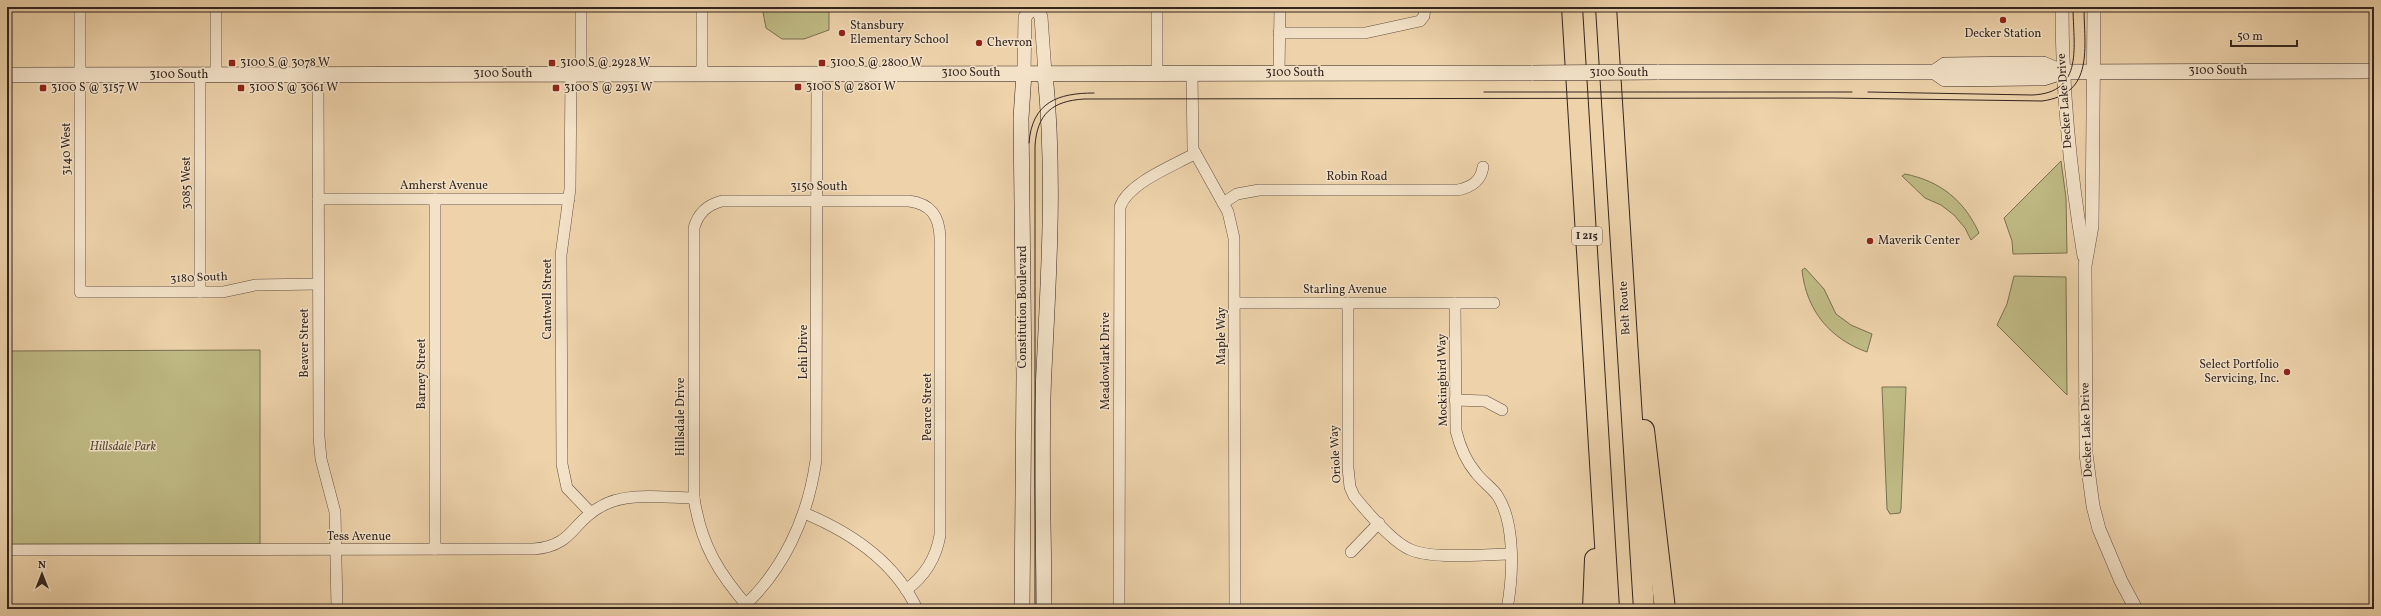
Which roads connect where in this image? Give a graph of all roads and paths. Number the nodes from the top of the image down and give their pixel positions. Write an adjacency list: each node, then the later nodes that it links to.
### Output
1 (80, 7): 27 (street, 3140 West)
2 (216, 7): 29 (street)
3 (581, 7): 23 (street, Cantwell Street)
4 (702, 7): 24 (street)
5 (1033, 7): 18 (street, Constitution Boulevard)
6 (1036, 7): 19 (street, Constitution Boulevard)
7 (1157, 7): 20 (street)
8 (1280, 7): 14 (street)
9 (1425, 7): 14 (street)
10 (1572, 7): 51 (highway, I 215)
11 (1606, 7): 48 (highway, Belt Route / I 215)
12 (2062, 7): 17 (street, Decker Lake Drive)
13 (2094, 7): 15 (street, Decker Lake Drive)
14 (1279, 33): 22 (street)
15 (2093, 71): 16 (main road, 3100 South); 17 (main road, 3100 South); 40 (street, Decker Lake Drive)
16 (2374, 71)
17 (2062, 72): 22 (main road, 3100 South, bridge); 40 (street, Decker Lake Drive)
18 (1024, 73): 19 (main road, 3100 South); 25 (main road, 3100 South); 65 (main road, Constitution Boulevard)
19 (1045, 73): 20 (main road, 3100 South); 66 (main road, Constitution Boulevard)
20 (1157, 73): 21 (main road, 3100 South)
21 (1192, 73): 22 (main road, 3100 South); 31 (street, Maple Way)
22 (1279, 73)
23 (576, 74): 24 (main road, 3100 South); 30 (main road, 3100 South); 35 (street, Cantwell Street)
24 (702, 74): 25 (main road, 3100 South)
25 (817, 74): 36 (street, Lehi Drive)
26 (7, 75): 27 (main road, 3100 South)
27 (80, 75): 28 (main road, 3100 South); 42 (street, 3140 West)
28 (200, 75): 29 (main road, 3100 South); 43 (street, 3085 West)
29 (216, 75): 30 (main road, 3100 South)
30 (318, 75): 33 (street, Beaver Street)
31 (1194, 154): 37 (street, Maple Way); 67 (street, Meadowlark Drive)
32 (1483, 168): 37 (street, Robin Road)
33 (318, 199): 34 (street, Amherst Avenue); 41 (street, Beaver Street)
34 (435, 199): 35 (street, Amherst Avenue); 58 (street, Barney Street)
35 (569, 199): 53 (street, Cantwell Street)
36 (817, 200): 38 (street, 3150 South); 39 (street, 3150 South); 54 (street, Lehi Drive)
37 (1223, 203): 44 (street, Maple Way)
38 (701, 212): 52 (street, Hillsdale Drive)
39 (935, 214): 61 (street, Pearce Street)
40 (2085, 266): 74 (street, Decker Lake Drive)
41 (318, 284): 43 (street, 3180 South); 57 (street, Beaver Street)
42 (80, 292): 43 (street, 3180 South)
43 (200, 292)
44 (1235, 303): 45 (street, Starling Avenue); 68 (street, Maple Way)
45 (1348, 303): 46 (street, Starling Avenue); 55 (street, Oriole Way)
46 (1455, 303): 47 (street, Starling Avenue); 49 (street, Mockingbird Way)
47 (1494, 303)
48 (1627, 343): 72 (highway, Belt Route / I 215); 73 (highway)
49 (1455, 400): 50 (street); 60 (street, Mockingbird Way)
50 (1502, 410)
51 (1601, 466): 70 (highway); 71 (highway, I 215)
52 (694, 498): 53 (street, Tess Avenue); 62 (street, Hillsdale Drive)
53 (591, 513): 58 (street, Tess Avenue)
54 (804, 513): 61 (street); 62 (street, Lehi Drive)
55 (1379, 523): 59 (street); 60 (street, Oriole Way)
56 (7, 550): 57 (street, Tess Avenue)
57 (337, 550): 58 (street, Tess Avenue); 63 (street, Beaver Street)
58 (435, 550)
59 (1351, 552)
60 (1510, 554): 69 (street, Mockingbird Way)
61 (906, 590): 64 (street)
62 (746, 608)
63 (337, 609)
64 (917, 609)
65 (1022, 609)
66 (1044, 609)
67 (1119, 609)
68 (1235, 609)
69 (1506, 609)
70 (1593, 609)
71 (1609, 609)
72 (1644, 609)
73 (1665, 609)
74 (2136, 609)

